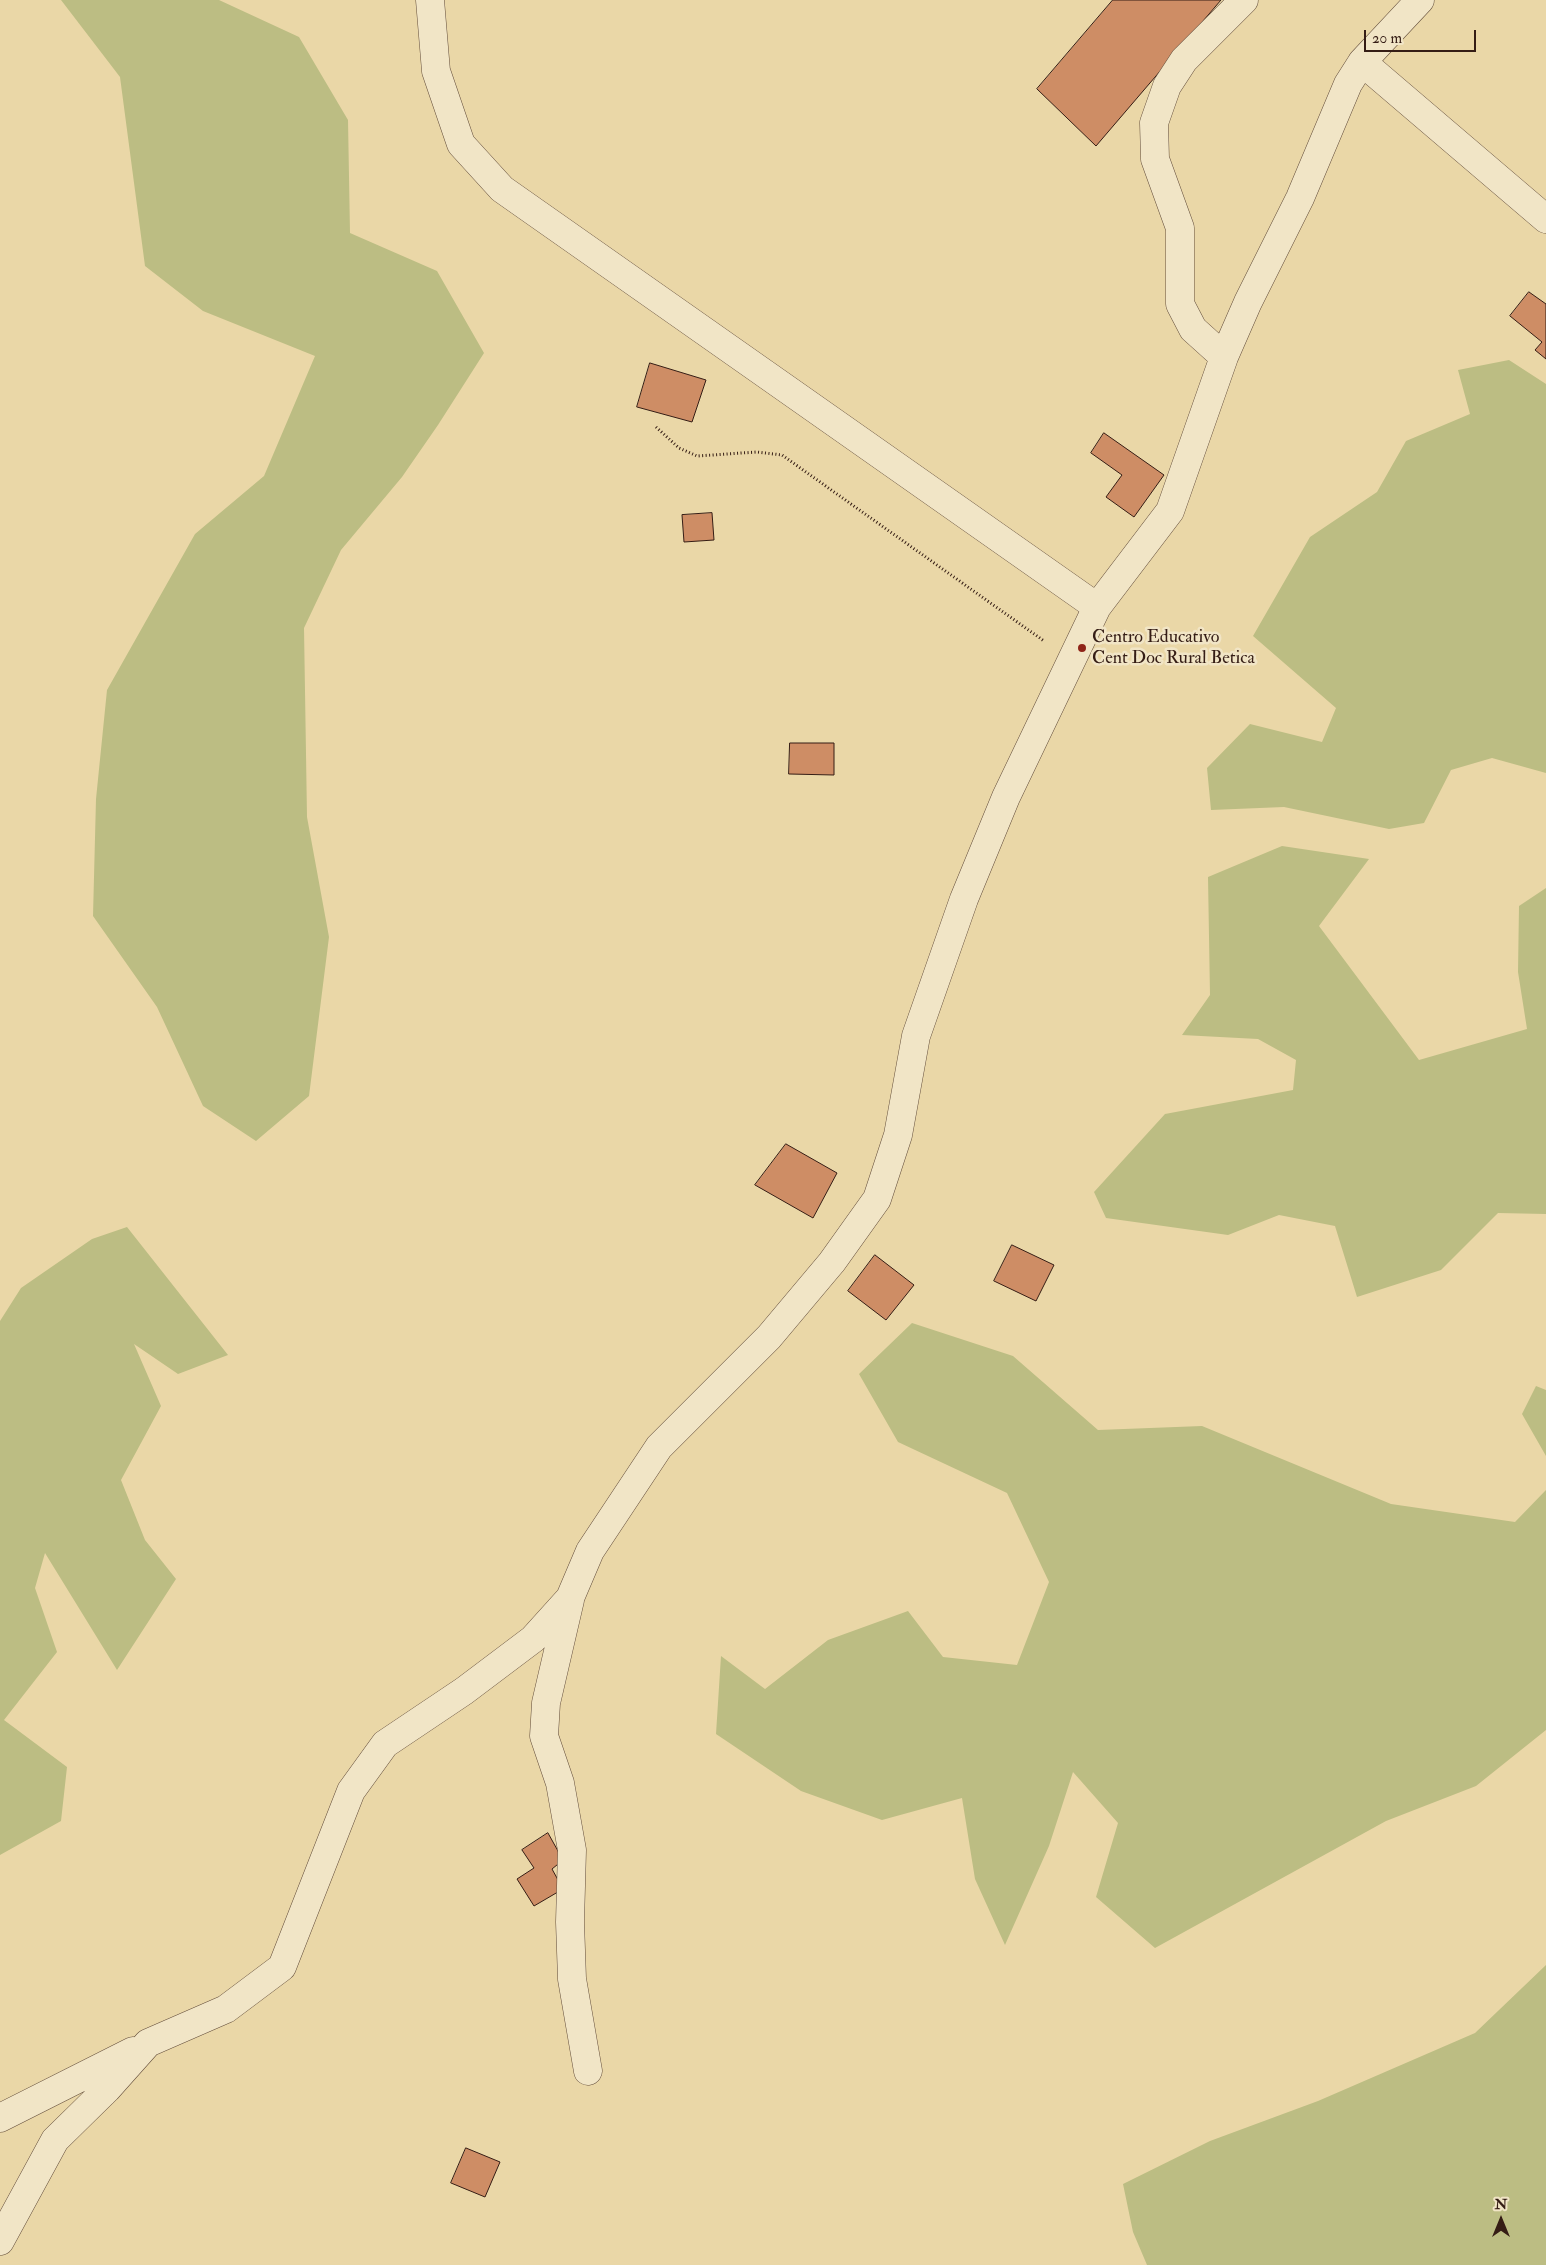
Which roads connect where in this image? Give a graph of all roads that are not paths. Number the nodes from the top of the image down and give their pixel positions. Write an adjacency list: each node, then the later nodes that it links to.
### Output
1 (430, 0): 7 (street)
2 (1244, 0): 6 (street)
3 (1420, 0): 4 (street)
4 (1362, 62): 5 (street); 6 (street)
5 (1546, 219)
6 (1224, 357): 7 (street)
7 (1098, 607): 8 (street)
8 (570, 1598): 9 (street); 10 (street)
9 (148, 2043): 11 (street); 12 (street)
10 (588, 2070)
11 (0, 2118)
12 (0, 2241)

